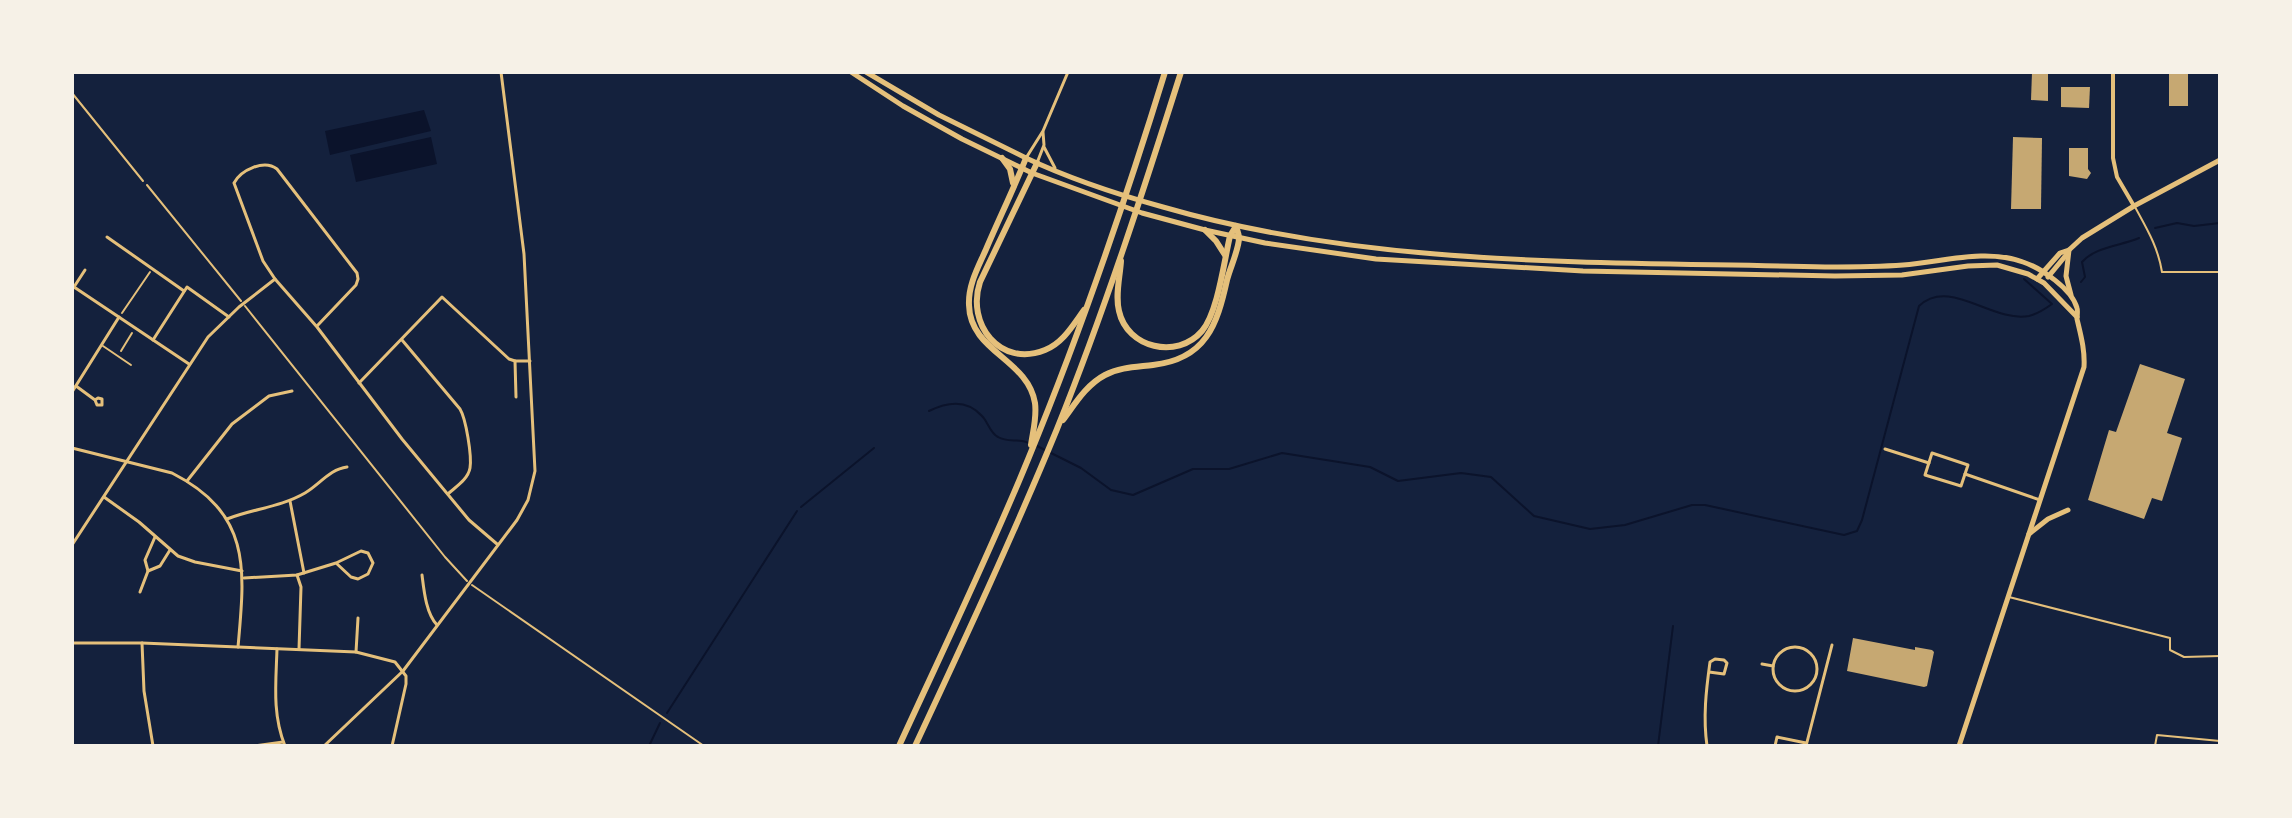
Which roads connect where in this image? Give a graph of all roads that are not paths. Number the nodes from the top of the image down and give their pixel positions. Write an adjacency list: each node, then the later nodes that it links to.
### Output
1 (501, 72): 48 (street)
2 (851, 72): 11 (main road)
3 (866, 72): 12 (main road)
4 (1068, 72): 9 (street)
5 (1165, 72): 39 (highway)
6 (1181, 72): 26 (highway)
7 (2113, 72): 20 (street)
8 (72, 93): 18 (lane)
9 (1043, 131): 10 (street); 12 (street)
10 (1044, 145): 14 (street); 16 (street)
11 (1002, 158): 15 (main road); 19 (highway)
12 (1026, 158): 14 (main road); 15 (highway)
13 (2220, 160): 20 (main road)
14 (1037, 163): 16 (main road); 17 (highway)
15 (1022, 168): 17 (main road); 19 (highway)
16 (1057, 172): 21 (main road)
17 (1032, 173): 22 (main road); 39 (highway)
18 (143, 181)
19 (1013, 187): 58 (highway)
20 (2134, 206): 27 (main road); 31 (lane)
21 (1236, 226): 23 (highway); 25 (highway); 30 (main road)
22 (1205, 230): 23 (main road); 28 (highway)
23 (1230, 236): 25 (main road); 28 (highway)
24 (107, 237): 37 (street)
25 (1239, 238): 34 (main road); 57 (highway)
26 (1123, 250): 28 (highway); 57 (highway)
27 (2069, 250): 30 (main road); 32 (main road); 38 (main road)
28 (1225, 255)
29 (85, 270): 36 (street)
30 (2043, 271): 32 (main road); 34 (main road)
31 (2220, 272)
32 (2049, 275): 35 (main road); 38 (main road)
33 (275, 279): 41 (street); 43 (street); 43 (street)
34 (2037, 279): 35 (main road)
35 (2044, 283): 42 (main road)
36 (73, 289): 40 (street)
37 (186, 289): 41 (street); 44 (street)
38 (2071, 296): 42 (main road)
39 (1088, 304): 58 (highway)
40 (119, 317): 44 (street); 46 (street)
41 (229, 317): 49 (street)
42 (2077, 317): 68 (main road)
43 (317, 327): 51 (street)
44 (153, 340): 49 (street)
45 (402, 340): 47 (street); 51 (street); 66 (street)
46 (102, 345): 50 (lane); 52 (street)
47 (515, 361): 48 (street); 55 (street)
48 (530, 361): 74 (street)
49 (189, 364): 61 (street)
50 (131, 365)
51 (359, 383): 66 (street)
52 (76, 386): 54 (street); 56 (street)
53 (292, 391): 65 (street)
54 (72, 392)
55 (516, 397)
56 (95, 400)
57 (1056, 430): 109 (highway)
58 (1035, 433): 108 (highway)
59 (72, 448): 61 (street)
60 (1885, 449): 62 (street)
61 (126, 461): 65 (street); 67 (street)
62 (1929, 463): 64 (street); 64 (street)
63 (347, 467): 69 (street)
64 (1965, 474): 68 (street)
65 (187, 481): 71 (street)
66 (448, 494): 74 (street)
67 (103, 496): 73 (street); 75 (street)
68 (2040, 500): 72 (main road)
69 (290, 501): 71 (street); 80 (street)
70 (2068, 510): 72 (main road)
71 (227, 519): 79 (street)
72 (2028, 535): 85 (main road)
73 (155, 537): 76 (street); 78 (street)
74 (497, 544): 87 (street)
75 (72, 545)
76 (170, 549): 78 (street); 79 (street)
77 (336, 563): 77 (street); 80 (street)
78 (148, 571): 84 (street)
79 (242, 571): 83 (street)
80 (304, 573): 81 (street)
81 (297, 575): 83 (street); 93 (street)
82 (422, 575): 87 (street)
83 (242, 578): 91 (street)
84 (140, 592)
85 (2008, 596): 95 (lane); 112 (main road)
86 (358, 618): 94 (street)
87 (437, 625): 98 (street)
88 (72, 643): 89 (street)
89 (142, 643): 91 (street); 105 (street)
90 (1832, 645): 101 (street)
91 (238, 647): 92 (street)
92 (277, 649): 93 (street); 102 (street)
93 (299, 649): 94 (street)
94 (356, 652): 98 (street)
95 (2220, 656)
96 (1762, 664): 97 (street)
97 (1773, 666): 100 (street); 100 (street)
98 (403, 671): 104 (street); 107 (street)
99 (1709, 672): 99 (street); 110 (street)
100 (1817, 675): 101 (street)
101 (1824, 677): 103 (street)
102 (284, 744): 106 (street)
103 (1806, 744): 111 (street)
104 (393, 745)
105 (153, 746)
106 (254, 746)
107 (324, 746)
108 (899, 746)
109 (915, 746)
110 (1707, 746)
111 (1775, 746)
112 (1959, 746)

